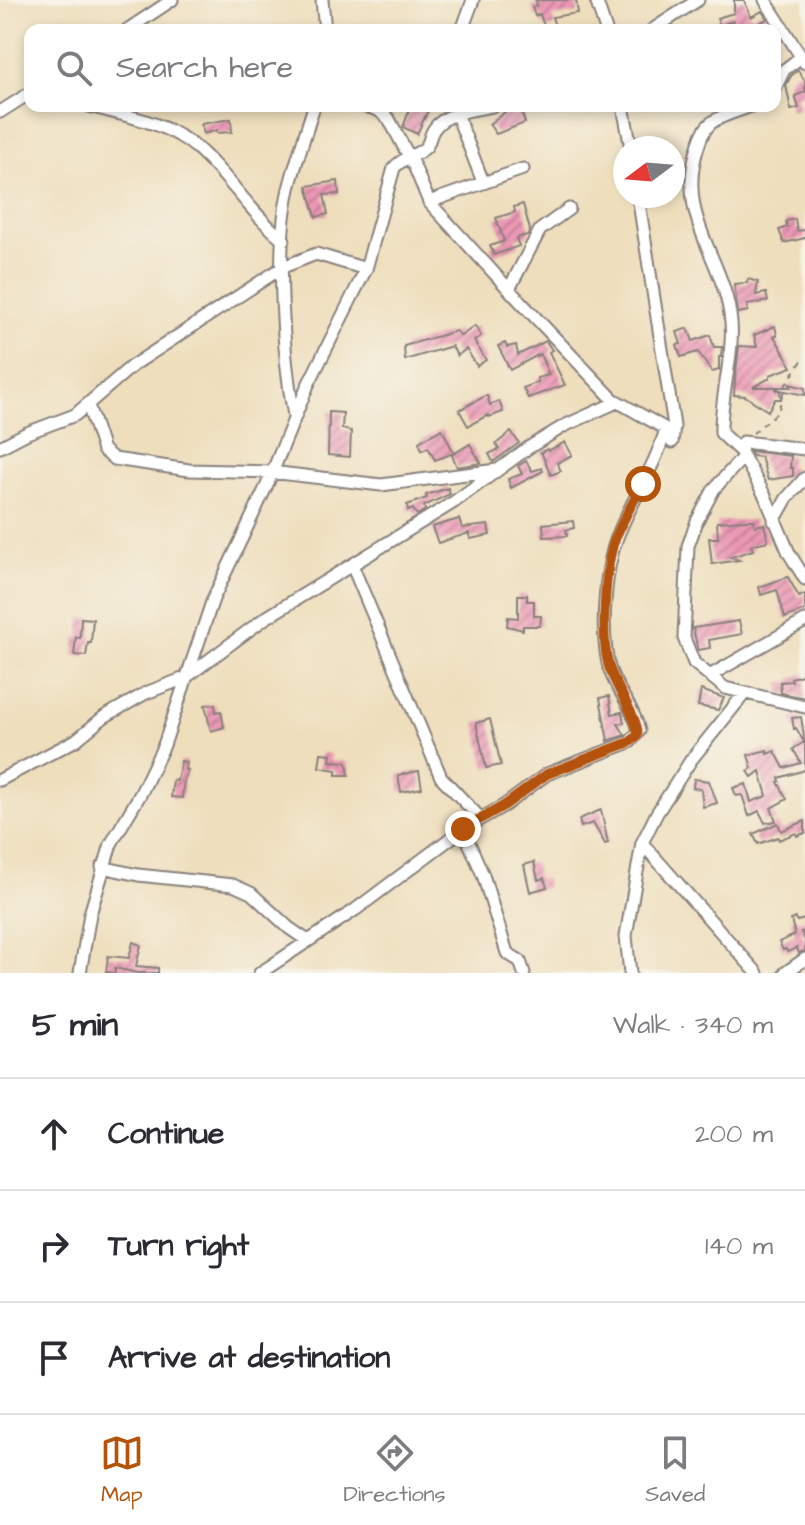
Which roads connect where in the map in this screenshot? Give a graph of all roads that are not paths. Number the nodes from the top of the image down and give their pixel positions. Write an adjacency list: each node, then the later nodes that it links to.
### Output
1 (172, 0): 7 (street)
2 (322, 0): 8 (street)
3 (473, 0): 9 (street)
4 (596, 0): 10 (street)
5 (698, 0): 11 (street)
6 (765, 0): 12 (street)
7 (136, 24)
8 (324, 24)
9 (464, 24)
10 (604, 24)
11 (661, 24)
12 (780, 24)
13 (781, 25): 14 (street)
14 (803, 60): 15 (street)
15 (781, 76)
16 (24, 97): 17 (street)
17 (0, 112)
18 (116, 112): 34 (street)
19 (312, 112): 34 (street)
20 (380, 112): 28 (street)
21 (439, 112): 26 (street)
22 (464, 112): 25 (street)
23 (624, 112): 27 (street)
24 (737, 112): 44 (street)
25 (457, 115): 26 (street); 30 (street)
26 (440, 122): 28 (street)
27 (629, 136)
28 (408, 156): 31 (street); 36 (street)
29 (523, 169): 30 (street)
30 (483, 182): 31 (street)
31 (429, 202): 37 (street)
32 (640, 208): 41 (street)
33 (569, 209): 37 (street)
34 (284, 240): 35 (street)
35 (283, 267): 36 (street); 39 (street); 40 (street)
36 (366, 269): 40 (street)
37 (509, 289): 38 (street)
38 (617, 402): 45 (street); 57 (street)
39 (88, 405): 42 (street); 46 (street)
40 (294, 416): 46 (street)
41 (672, 442)
42 (0, 447)
43 (805, 449): 44 (street)
44 (742, 451): 48 (street); 52 (street)
45 (498, 470): 46 (street); 49 (street)
46 (271, 472): 53 (street)
47 (805, 478): 48 (street)
48 (774, 521): 50 (street)
49 (352, 565): 53 (street); 57 (street)
50 (805, 579)
51 (805, 621): 52 (street)
52 (711, 675): 54 (street)
53 (185, 678): 56 (street); 60 (street)
54 (744, 694): 55 (street); 59 (street)
55 (805, 707)
56 (0, 780)
57 (480, 818): 58 (street)
58 (463, 829): 61 (street); 65 (street)
59 (642, 843): 66 (street); 67 (street)
60 (102, 867): 61 (street); 63 (street)
61 (308, 941): 64 (street)
62 (805, 959): 68 (street)
63 (80, 973)
64 (260, 973)
65 (524, 973)
66 (630, 973)
67 (757, 973)
68 (785, 973)

